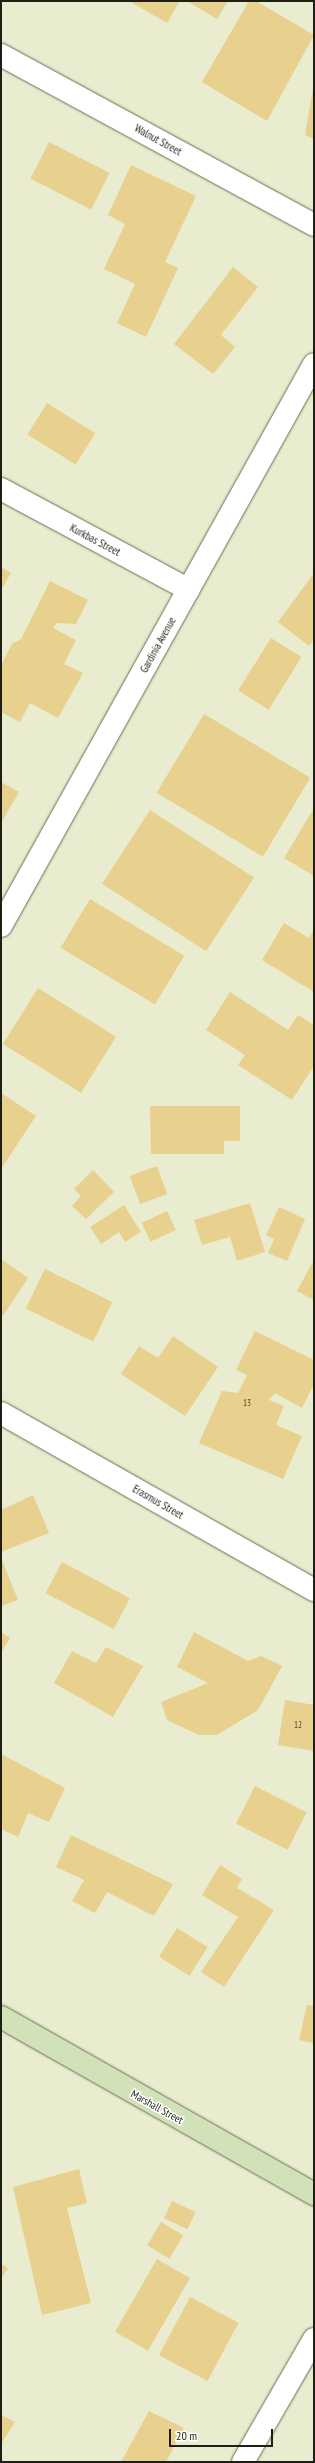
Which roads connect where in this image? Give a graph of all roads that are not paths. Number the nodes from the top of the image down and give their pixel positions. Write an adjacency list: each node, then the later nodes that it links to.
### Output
1 (1, 55): 2 (street, Walnut Street)
2 (314, 225)
3 (314, 364): 5 (street, Gardinia Avenue)
4 (1, 490): 5 (street, Kurkbas Street)
5 (189, 590): 6 (street, Gardinia Avenue)
6 (1, 926)
7 (1, 1413): 8 (street, Erasmus Street)
8 (314, 1590)
9 (1, 2017): 10 (street, Marshall Street)
10 (314, 2194)
11 (314, 2339): 12 (street)
12 (243, 2462)

